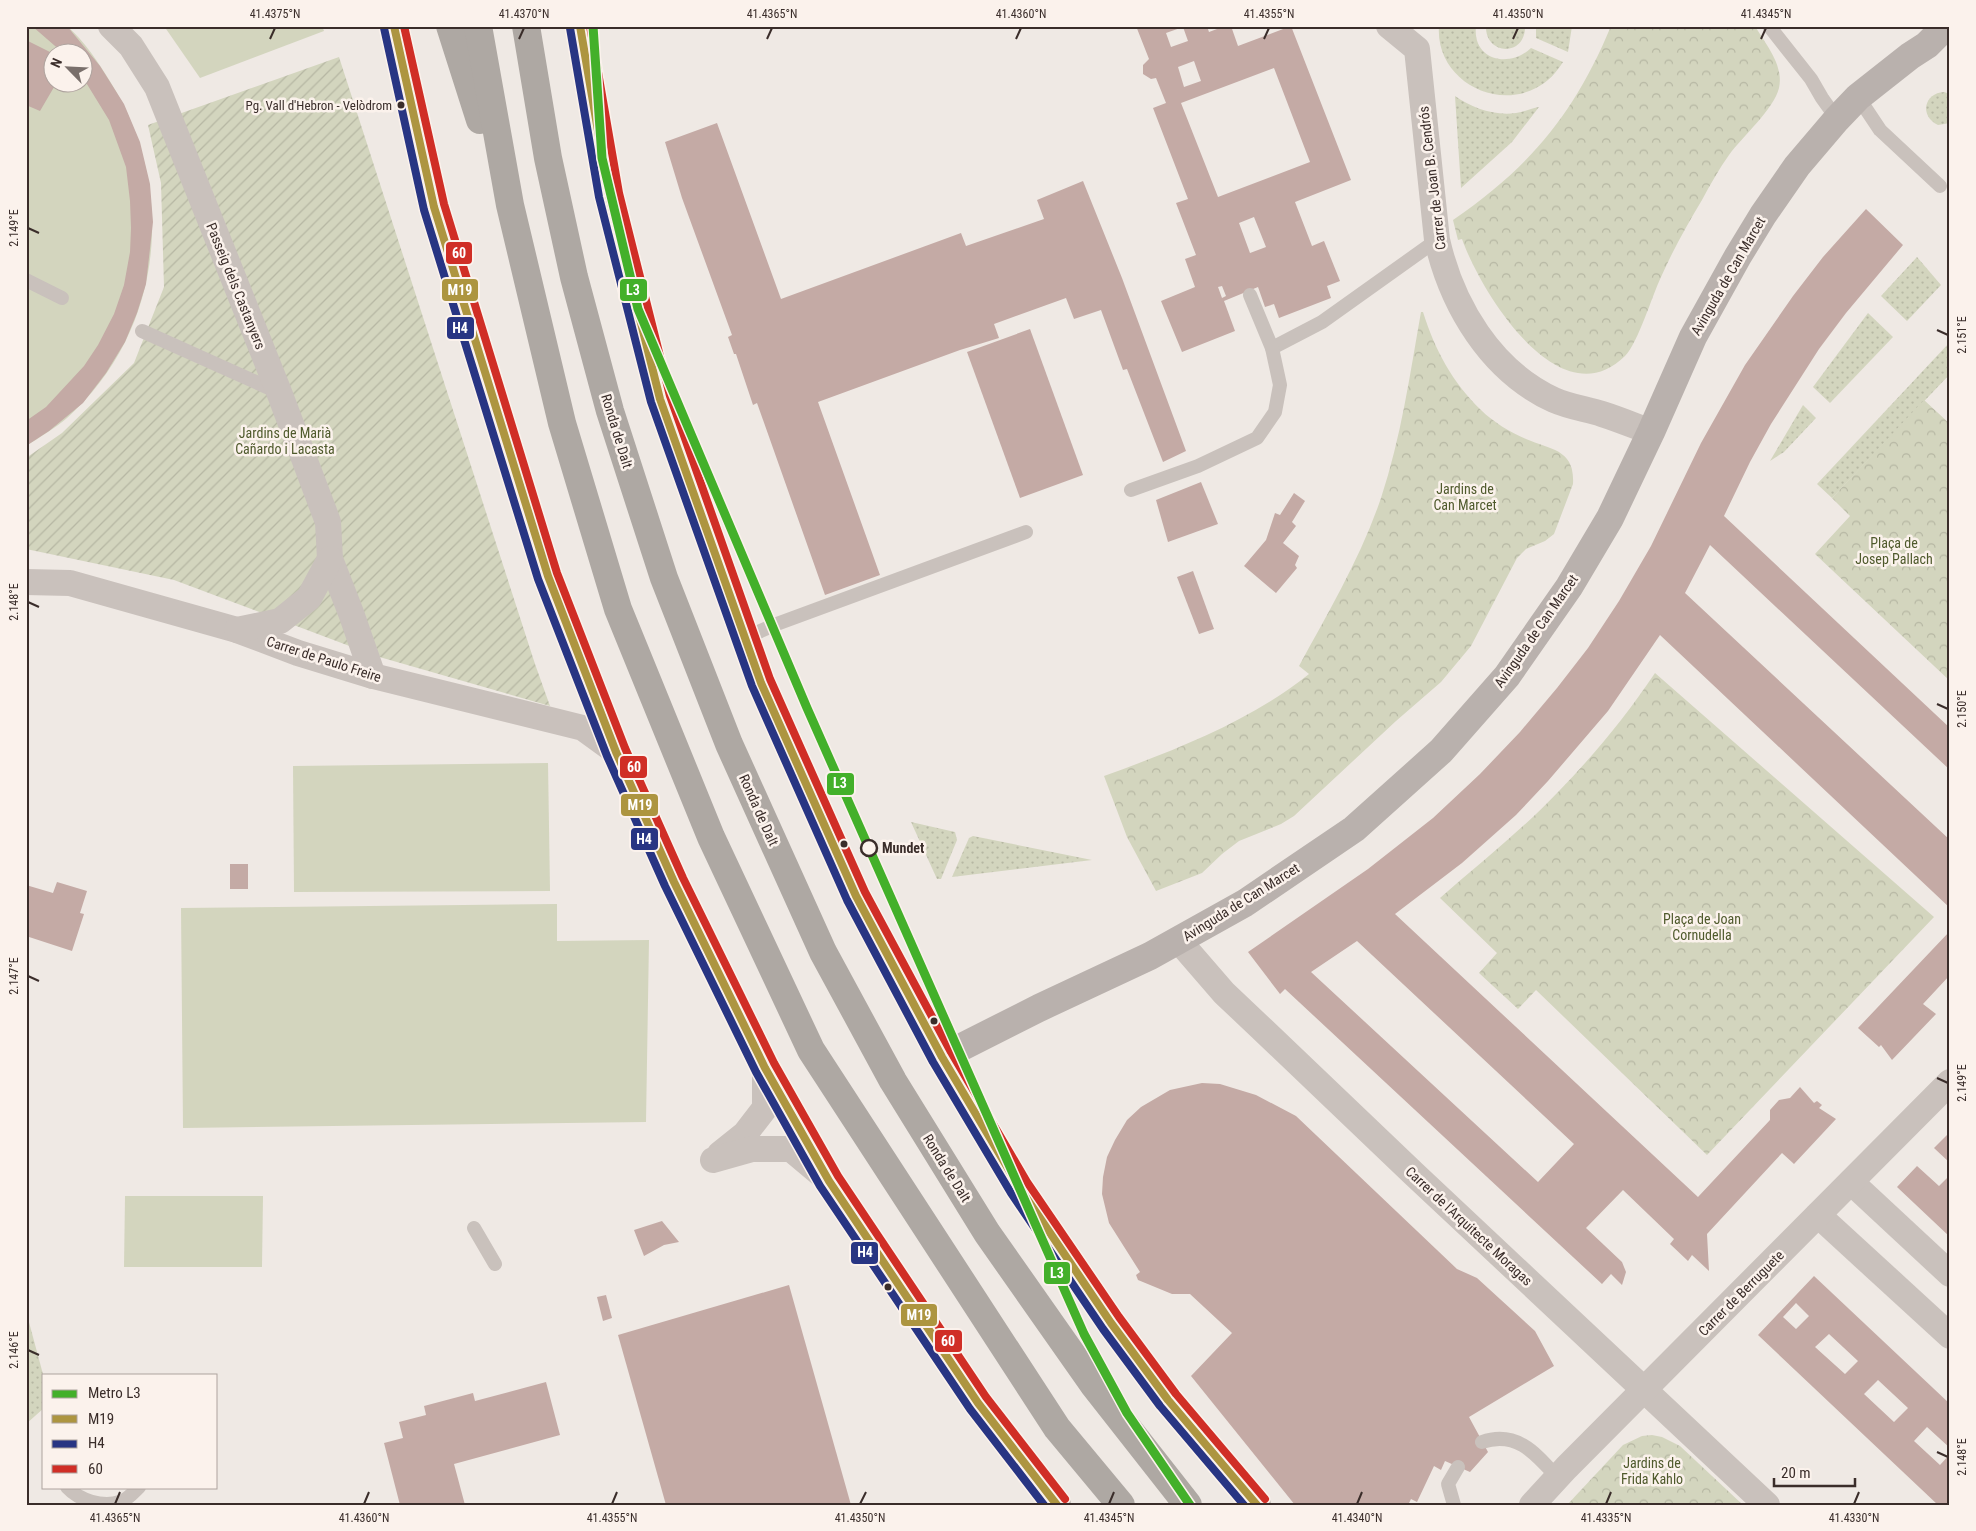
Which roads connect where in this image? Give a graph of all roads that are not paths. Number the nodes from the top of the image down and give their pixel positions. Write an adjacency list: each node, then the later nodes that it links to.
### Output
1 (111, 26): 22 (street, Passeig dels Castanyers)
2 (394, 26): 31 (street)
3 (450, 26): 15 (highway)
4 (478, 26): 15 (highway)
5 (526, 26): 51 (highway, Ronda de Dalt)
6 (580, 26): 29 (street)
7 (1389, 26): 10 (street, Carrer de Joan B. Cendrós)
8 (1769, 26): 13 (lane)
9 (1946, 26): 11 (street, Avinguda de Can Marcet)
10 (1414, 38): 16 (street, Carrer de Joan B. Cendrós)
11 (1938, 44): 12 (street, Avinguda de Can Marcet)
12 (1858, 98): 13 (street, Avinguda de Can Marcet); 14 (lane)
13 (1837, 119): 23 (street, Avinguda de Can Marcet)
14 (1940, 186)
15 (513, 223): 50 (highway)
16 (1437, 240): 21 (lane); 23 (street, Carrer de Joan B. Cendrós)
17 (26, 280): 19 (lane)
18 (1250, 295): 21 (lane)
19 (62, 298)
20 (142, 331): 22 (lane)
21 (1272, 348): 24 (lane)
22 (279, 392): 26 (street, Passeig dels Castanyers)
23 (1652, 432): 32 (street, Avinguda de Can Marcet)
24 (1131, 490)
25 (1026, 532): 29 (lane)
26 (330, 559): 28 (street); 30 (street, Passeig dels Castanyers)
27 (26, 582): 28 (street, Carrer de Paulo Freire)
28 (237, 630): 30 (street, Carrer de Paulo Freire)
29 (745, 638): 33 (street)
30 (372, 676): 31 (street, Carrer de Paulo Freire)
31 (616, 752): 34 (street)
32 (1179, 941): 33 (street, Avinguda de Can Marcet); 43 (street, Carrer de l'Arquitecte Moragas)
33 (942, 1057): 52 (street)
34 (765, 1068): 36 (street); 36 (street)
35 (1950, 1082): 37 (street, Carrer de Berruguete)
36 (829, 1181): 49 (street)
37 (1851, 1182): 38 (street, Carrer de Berruguete); 41 (street)
38 (1818, 1215): 42 (street); 43 (street, Carrer de Berruguete)
39 (474, 1228): 40 (lane)
40 (495, 1264)
41 (1950, 1274)
42 (1950, 1336)
43 (1644, 1391): 46 (street, Carrer de Berruguete); 55 (street, Carrer de l'Arquitecte Moragas)
44 (1482, 1442): 46 (lane)
45 (1458, 1467): 53 (lane)
46 (1557, 1478): 54 (street, Carrer de Berruguete)
47 (68, 1488): 48 (lane)
48 (138, 1488)
49 (1057, 1505)
50 (1121, 1505)
51 (1188, 1505)
52 (1257, 1505)
53 (1454, 1505)
54 (1532, 1505)
55 (1767, 1505)

